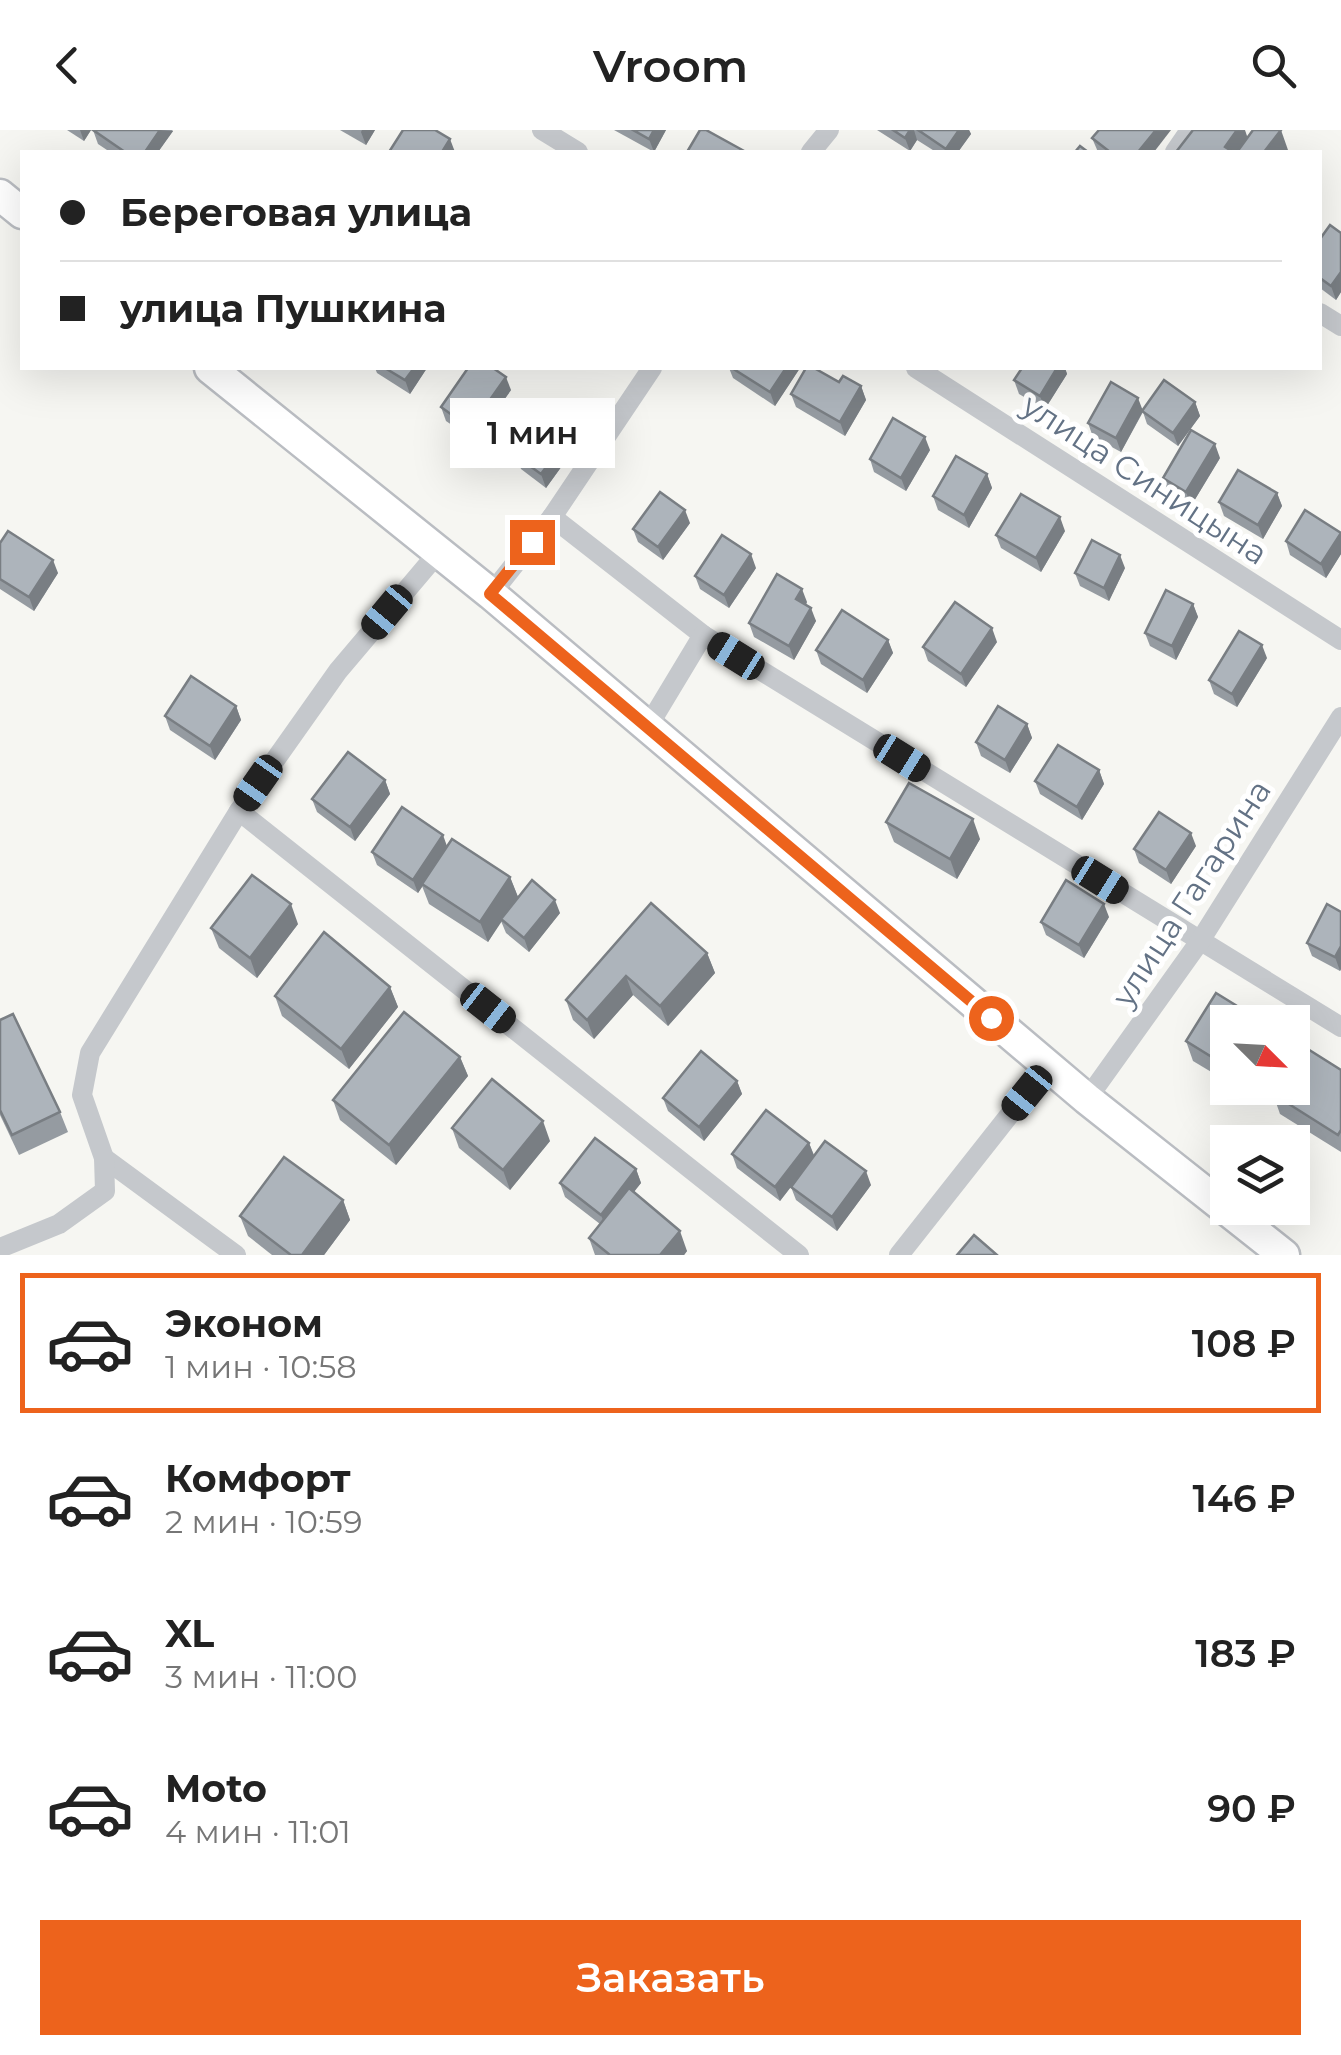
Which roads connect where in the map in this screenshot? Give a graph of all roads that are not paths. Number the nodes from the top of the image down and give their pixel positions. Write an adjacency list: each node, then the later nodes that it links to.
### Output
1 (542, 130): 3 (street)
2 (829, 130): 4 (street)
3 (575, 150)
4 (812, 150)
5 (0, 195): 6 (main road)
6 (20, 211)
7 (212, 370): 11 (main road)
8 (651, 370): 10 (street)
9 (919, 370): 14 (street, улица Синицына)
10 (552, 516): 12 (street); 13 (street)
11 (437, 554): 12 (main road); 17 (street)
12 (490, 594): 16 (main road)
13 (703, 636): 16 (street); 18 (street)
14 (1341, 640)
15 (1341, 717): 18 (street, улица Гагарина)
16 (646, 728): 20 (main road)
17 (239, 811): 22 (street); 25 (street)
18 (1200, 940): 19 (street); 21 (street, улица Гагарина)
19 (1341, 1027)
20 (1048, 1066): 21 (main road); 26 (street)
21 (1087, 1099): 27 (main road)
22 (104, 1158): 23 (street); 24 (street)
23 (0, 1248)
24 (236, 1255)
25 (800, 1255)
26 (899, 1255)
27 (1284, 1255)

